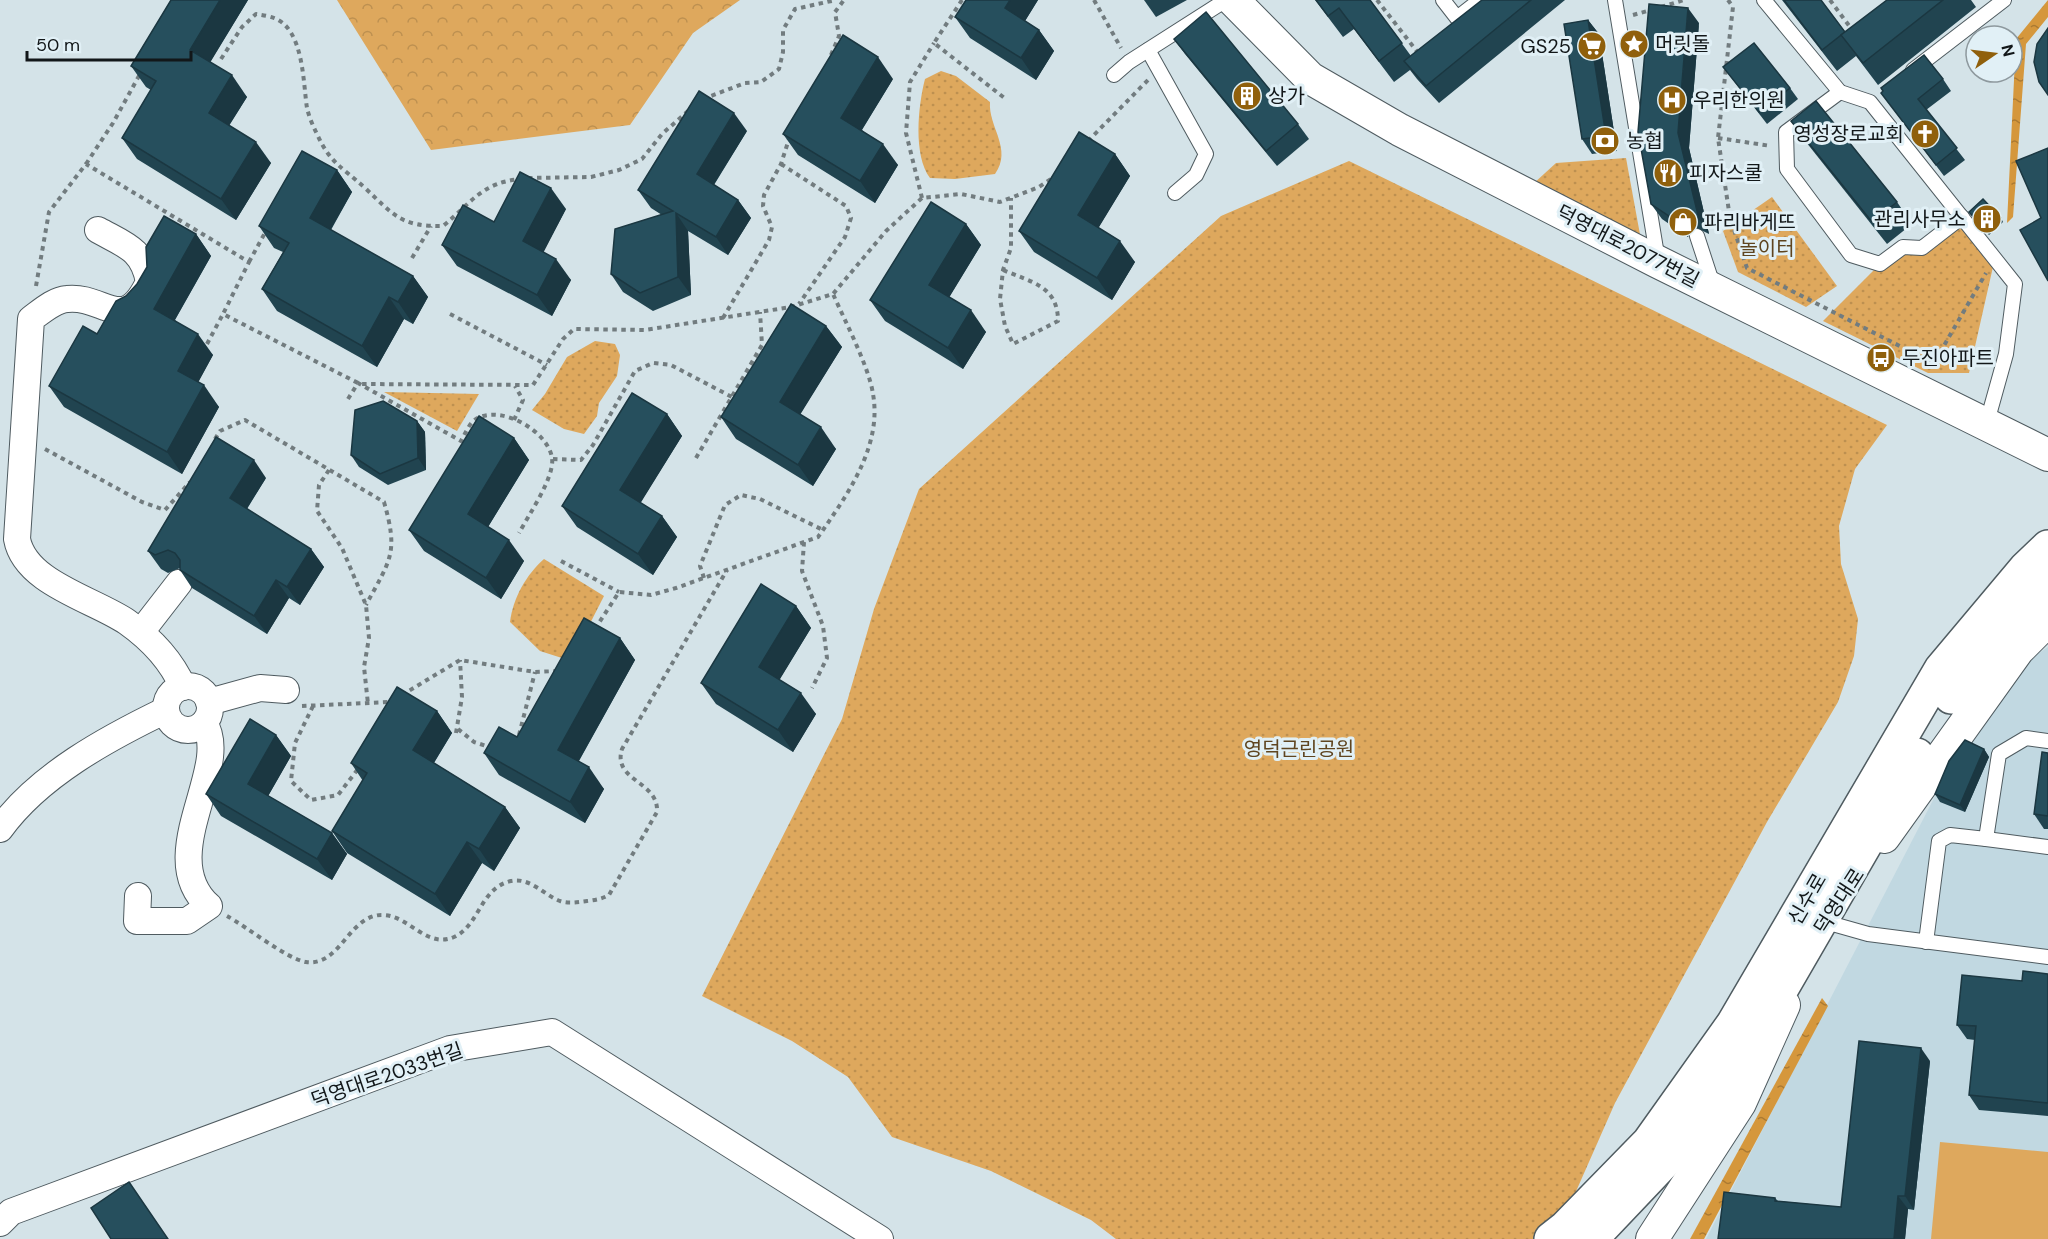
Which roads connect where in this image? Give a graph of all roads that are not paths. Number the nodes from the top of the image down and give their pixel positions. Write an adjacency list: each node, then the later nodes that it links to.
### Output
1 (1226, 0): 8 (lane)
2 (1233, 0): 16 (street, 덕영대로2077번길)
3 (1443, 0): 4 (lane)
4 (1480, 0)
5 (1615, 0): 16 (lane)
6 (2004, 0): 10 (lane)
7 (1770, 2): 11 (lane)
8 (1148, 50): 9 (lane); 12 (lane)
9 (1114, 75)
10 (1899, 81)
11 (1840, 92): 13 (lane); 13 (lane)
12 (1175, 193)
13 (1962, 217): 18 (lane)
14 (98, 230): 24 (street)
15 (1697, 236): 17 (lane)
16 (1658, 262): 17 (street, 덕영대로2077번길)
17 (1715, 290): 18 (street, 덕영대로2077번길)
18 (1987, 422): 19 (street, 덕영대로2077번길)
19 (2048, 454)
20 (2048, 547): 39 (main road, 신수로)
21 (2048, 581): 40 (main road, 신수로)
22 (179, 583): 24 (street)
23 (2048, 620): 34 (street, 덕영대로)
24 (141, 632): 25 (street)
25 (183, 687): 27 (street); 28 (street)
26 (286, 690): 28 (street)
27 (166, 710): 28 (street); 30 (street)
28 (207, 713): 33 (street)
29 (2048, 741): 31 (lane)
30 (2, 824)
31 (1986, 839): 32 (lane); 35 (lane)
32 (2048, 847)
33 (138, 896)
34 (1822, 921): 35 (lane); 41 (street, 덕영대로)
35 (1926, 942): 36 (lane)
36 (2048, 957)
37 (4, 1213): 38 (street, 덕영대로2033번길)
38 (880, 1239)
39 (1551, 1239)
40 (1592, 1239)
41 (1652, 1239)

